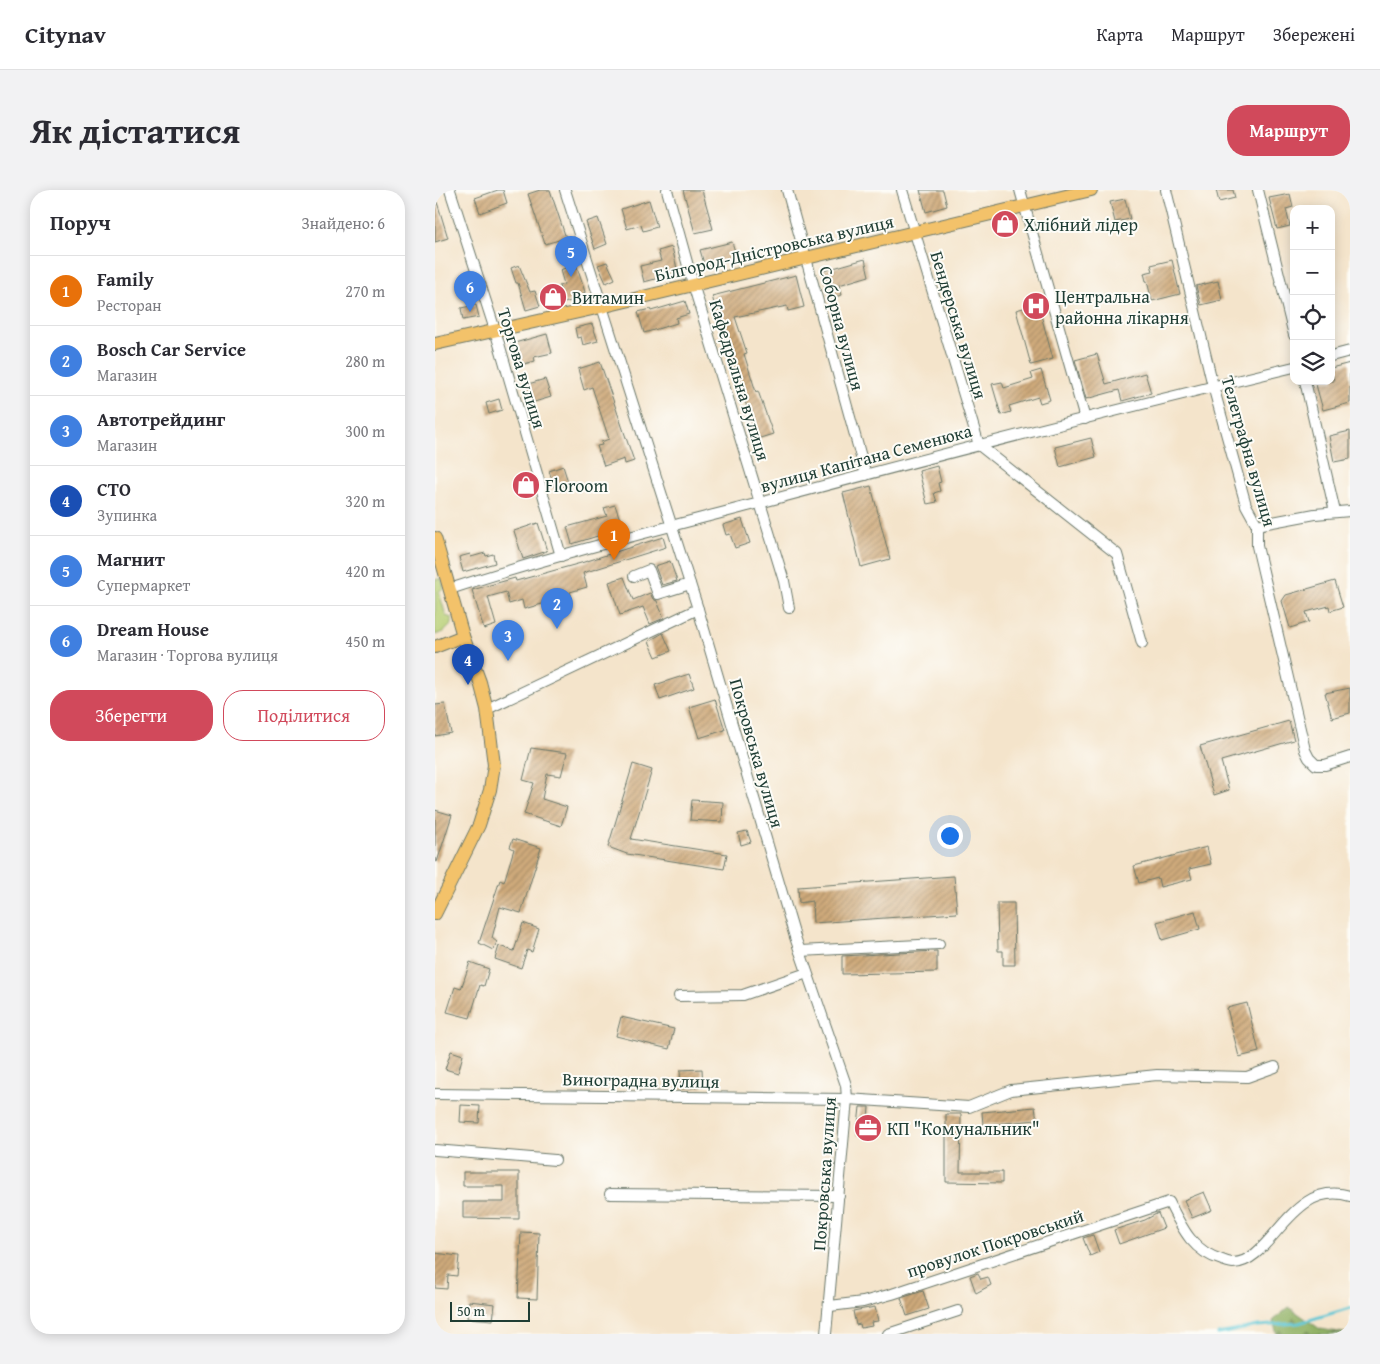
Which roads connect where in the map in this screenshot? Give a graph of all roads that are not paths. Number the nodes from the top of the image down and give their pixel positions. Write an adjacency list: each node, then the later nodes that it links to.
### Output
1 (450, 190): 16 (street, Торгова вулиця)
2 (565, 190): 14 (street, Покровська вулиця)
3 (667, 190): 13 (street, Кафедральна вулиця)
4 (787, 190): 12 (street, Соборна вулиця)
5 (902, 190): 11 (street, Бендерська вулиця)
6 (1020, 190): 10 (street)
7 (1091, 190): 10 (main road, Білгород-Дністровська вулиця)
8 (1166, 190): 22 (street, Телеграфна вулиця)
9 (1259, 190): 15 (street)
10 (1024, 206): 11 (main road, Білгород-Дністровська вулиця); 23 (street)
11 (914, 233): 12 (main road, Білгород-Дністровська вулиця); 24 (street, Бендерська вулиця)
12 (806, 258): 13 (main road, Білгород-Дністровська вулиця); 25 (street, Соборна вулиця)
13 (693, 284): 14 (main road, Білгород-Дністровська вулиця); 26 (street, Кафедральна вулиця)
14 (601, 307): 16 (main road, Білгород-Дністровська вулиця); 30 (street, Покровська вулиця)
15 (1290, 318)
16 (495, 330): 17 (main road, Білгород-Дністровська вулиця); 32 (street, Торгова вулиця)
17 (435, 344)
18 (1350, 351): 19 (street)
19 (1335, 355)
20 (1290, 368): 22 (street, вулиця Капітана Семенюка)
21 (1306, 385): 28 (street)
22 (1213, 386): 23 (street, вулиця Капітана Семенюка); 29 (street, Телеграфна вулиця)
23 (1085, 419): 24 (street, вулиця Капітана Семенюка)
24 (979, 445): 25 (street, вулиця Капітана Семенюка); 39 (street)
25 (866, 475): 26 (street, вулиця Капітана Семенюка)
26 (760, 502): 30 (street, вулиця Капітана Семенюка); 36 (street, Кафедральна вулиця)
27 (1350, 511): 28 (street)
28 (1335, 512): 29 (street)
29 (1257, 525): 42 (street, Телеграфна вулиця)
30 (671, 526): 32 (street, вулиця Капітана Семенюка); 34 (street, Покровська вулиця)
31 (435, 538): 35 (main road)
32 (561, 556): 35 (street, вулиця Капітана Семенюка)
33 (634, 576): 34 (street)
34 (690, 584): 37 (street, Покровська вулиця)
35 (450, 589): 38 (main road)
36 (789, 608)
37 (698, 609): 41 (street); 45 (street, Покровська вулиця)
38 (463, 636): 40 (main road); 41 (main road)
39 (1142, 643)
40 (435, 647)
41 (487, 709): 43 (main road)
42 (1350, 757)
43 (435, 914)
44 (939, 944): 45 (street)
45 (800, 951): 46 (street, Покровська вулиця)
46 (807, 972): 47 (street); 50 (street, Покровська вулиця)
47 (679, 996)
48 (1275, 1067): 50 (street, Виноградна вулиця)
49 (435, 1094): 50 (street, Виноградна вулиця)
50 (847, 1099): 54 (street, Покровська вулиця)
51 (435, 1150): 52 (street)
52 (555, 1160)
53 (610, 1194): 54 (street)
54 (839, 1196): 56 (street, Покровська вулиця)
55 (1350, 1196): 56 (street, провулок Покровський)
56 (830, 1306): 58 (street, Покровська вулиця)
57 (958, 1311): 59 (street)
58 (826, 1334)
59 (888, 1334)

